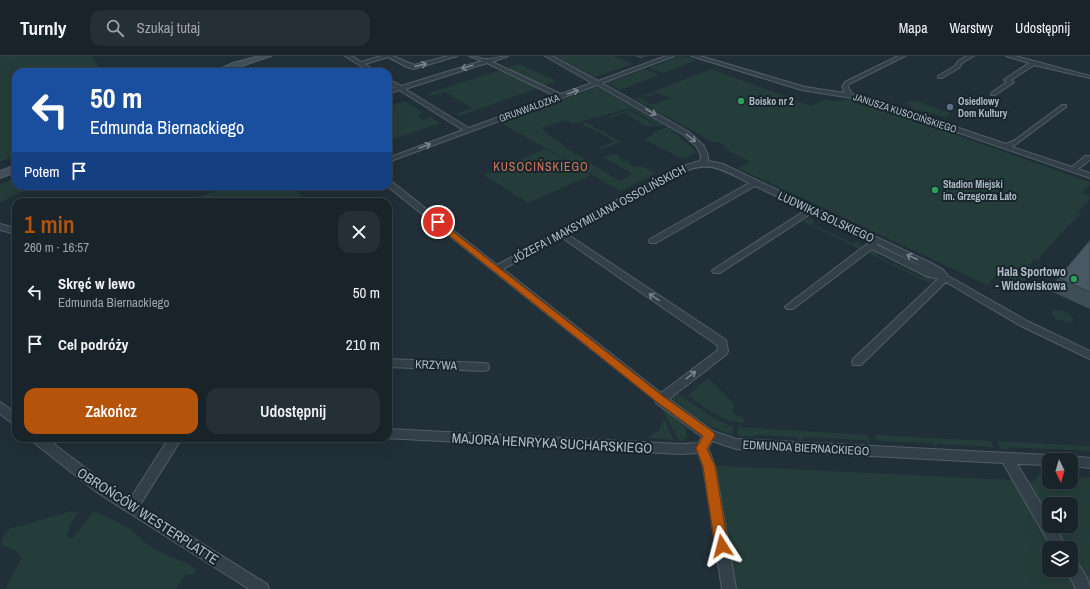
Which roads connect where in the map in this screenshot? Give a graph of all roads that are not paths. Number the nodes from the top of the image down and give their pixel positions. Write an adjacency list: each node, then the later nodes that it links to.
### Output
1 (267, 56): 13 (street)
2 (348, 56): 16 (street)
3 (388, 56): 4 (street, one-way to 4); 16 (street)
4 (454, 56)
5 (472, 56): 14 (street)
6 (504, 56): 14 (street)
7 (548, 56): 23 (street)
8 (671, 56): 23 (street, GRUNWALDZKA)
9 (694, 56): 29 (street, JANUSZA KUSOCIŃSKIEGO)
10 (902, 56): 29 (street)
11 (971, 56): 20 (street)
12 (1009, 56): 15 (street)
13 (233, 61): 17 (street); 18 (street)
14 (486, 61): 24 (street); 25 (street, one-way to 25)
15 (1034, 63): 21 (street); 28 (street)
16 (360, 64): 19 (street)
17 (223, 68)
18 (241, 68)
19 (367, 68)
20 (940, 76)
21 (1088, 77)
22 (392, 83): 25 (street)
23 (598, 83): 30 (street, GRUNWALDZKA, one-way to 23); 36 (street, one-way to 36)
24 (535, 84): 26 (street); 30 (street)
25 (400, 88): 27 (street); 32 (street)
26 (529, 89)
27 (392, 91)
28 (993, 94)
29 (849, 95): 33 (street, JANUSZA KUSOCIŃSKIEGO)
30 (559, 96): 32 (street, GRUNWALDZKA)
31 (1064, 106): 33 (street)
32 (468, 130): 34 (street, GRUNWALDZKA, one-way to 32)
33 (1006, 147): 38 (street, JANUSZA KUSOCIŃSKIEGO)
34 (392, 158)
35 (1090, 158): 38 (street)
36 (704, 162): 41 (street, LUDWIKA SOLSKIEGO); 46 (street, JÓZEFA I MAKSYMILIANA OSSOLIŃSKICH)
37 (12, 170): 39 (street)
38 (1073, 170): 40 (street, JANUSZA KUSOCIŃSKIEGO)
39 (0, 175)
40 (1090, 176)
41 (751, 184): 43 (street, LUDWIKA SOLSKIEGO); 47 (street)
42 (392, 187): 49 (street, EDMUNDA BIERNACKIEGO)
43 (808, 212): 48 (street, LUDWIKA SOLSKIEGO); 50 (street)
44 (0, 227): 45 (street)
45 (12, 230)
46 (560, 233): 49 (street, JÓZEFA I MAKSYMILIANA OSSOLIŃSKICH); 57 (street, one-way to 46)
47 (653, 241)
48 (874, 243): 51 (street, LUDWIKA SOLSKIEGO); 52 (street)
49 (496, 268): 57 (street, EDMUNDA BIERNACKIEGO)
50 (717, 271)
51 (945, 278): 53 (street, LUDWIKA SOLSKIEGO); 54 (street)
52 (790, 307)
53 (1090, 356)
54 (857, 362)
55 (392, 363): 56 (street, KRZYWA)
56 (484, 367)
57 (660, 400): 61 (street, EDMUNDA BIERNACKIEGO)
58 (0, 407): 59 (street)
59 (12, 417)
60 (392, 434): 64 (street, MAJORA HENRYKA SUCHARSKIEGO)
61 (709, 435): 64 (street); 65 (street, EDMUNDA BIERNACKIEGO)
62 (42, 442): 69 (street, OBROŃCÓW WESTERPLATTE)
63 (173, 442): 69 (street)
64 (702, 448): 73 (street)
65 (1006, 458): 66 (street, EDMUNDA BIERNACKIEGO); 70 (street)
66 (1042, 460)
67 (1078, 462): 68 (street)
68 (1090, 463)
69 (132, 507): 72 (street, OBROŃCÓW WESTERPLATTE)
70 (1056, 541)
71 (1077, 577): 74 (street)
72 (262, 589)
73 (729, 589)
74 (1084, 589)

